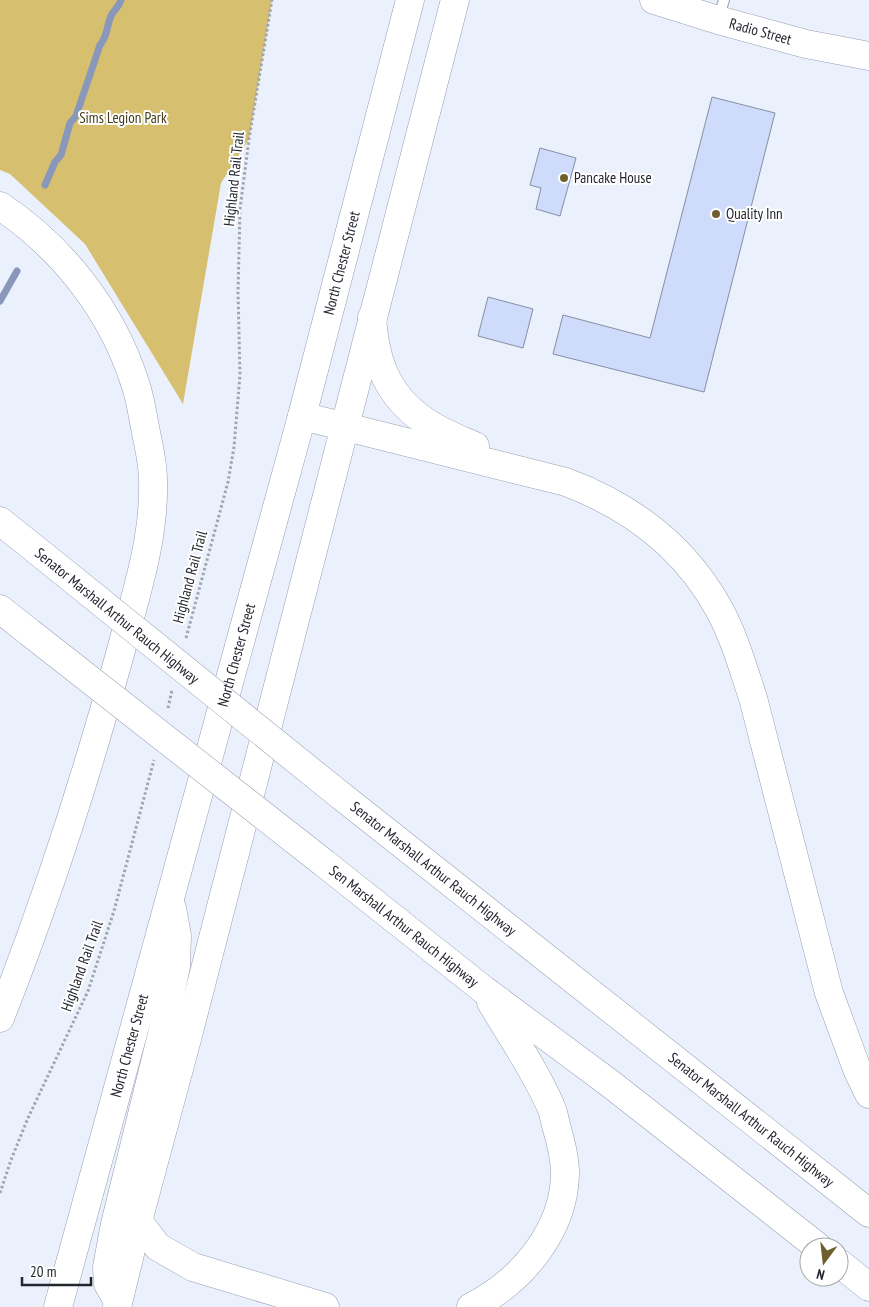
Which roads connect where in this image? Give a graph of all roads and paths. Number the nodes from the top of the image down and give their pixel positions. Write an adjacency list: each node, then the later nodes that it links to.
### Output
1 (272, 0): 14 (path, Highland Rail Trail)
2 (410, 0): 9 (main road, North Chester Street)
3 (455, 0): 8 (main road)
4 (654, 0): 5 (main road, Radio Street)
5 (721, 10): 6 (main road, Radio Street)
6 (869, 56)
7 (0, 206): 20 (main road)
8 (372, 317): 10 (main road); 11 (main road)
9 (302, 416): 10 (main road); 18 (main road, North Chester Street)
10 (346, 426): 11 (main road); 24 (main road)
11 (537, 475): 21 (main road)
12 (0, 521): 23 (main road, Senator Marshall Arthur Rauch Highway, bridge)
13 (0, 609): 19 (main road, Sen Marshall Arthur Rauch Highway, bridge)
14 (185, 642)
15 (173, 689): 16 (path)
16 (165, 717)
17 (155, 754): 22 (path, Highland Rail Trail)
18 (170, 895): 28 (main road); 29 (main road, North Chester Street)
19 (484, 990): 25 (main road); 31 (main road)
20 (0, 1018)
21 (869, 1094)
22 (0, 1193)
23 (869, 1213)
24 (138, 1221): 28 (main road); 30 (main road)
25 (805, 1237)
26 (849, 1271): 27 (main road)
27 (869, 1287)
28 (124, 1305)
29 (58, 1307)
30 (325, 1307)
31 (471, 1307)

